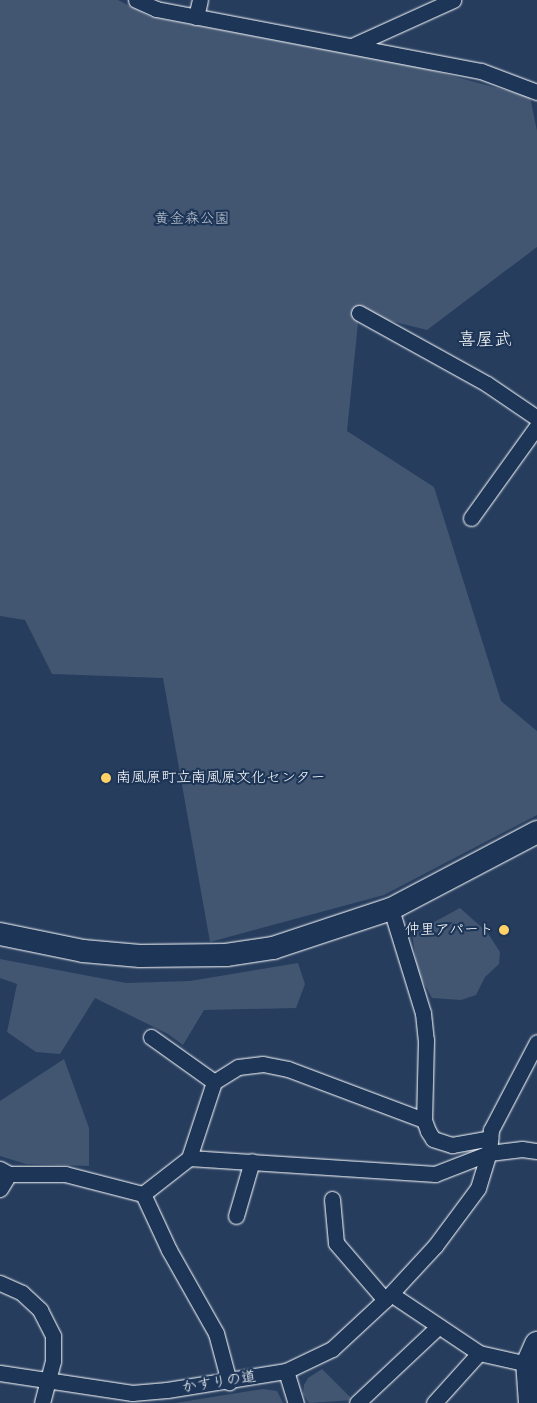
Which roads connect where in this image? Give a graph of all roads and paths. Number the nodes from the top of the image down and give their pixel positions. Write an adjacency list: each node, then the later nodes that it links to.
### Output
1 (136, 0): 4 (street)
2 (200, 0): 4 (street)
3 (453, 0): 5 (street)
4 (196, 17): 5 (street)
5 (354, 45): 6 (street)
6 (537, 92)
7 (358, 313): 8 (street)
8 (537, 418)
9 (537, 426): 10 (street)
10 (471, 518)
11 (537, 832): 12 (main road)
12 (391, 909): 13 (main road); 17 (street)
13 (0, 934)
14 (151, 1037): 16 (street)
15 (537, 1042): 18 (street, かすりの道)
16 (214, 1082): 17 (street); 20 (street)
17 (424, 1120): 18 (street)
18 (490, 1145): 19 (street); 21 (street); 28 (street, かすりの道)
19 (537, 1151)
20 (189, 1158): 21 (street); 24 (street)
21 (252, 1162): 26 (street)
22 (5, 1172): 23 (street); 24 (street)
23 (0, 1189)
24 (143, 1194): 35 (street)
25 (332, 1199): 28 (street)
26 (236, 1216)
27 (0, 1283): 34 (street)
28 (388, 1297): 29 (street); 32 (street, かすりの道)
29 (439, 1326): 30 (street); 40 (street)
30 (479, 1353): 31 (street); 41 (street)
31 (532, 1354): 42 (main road)
32 (286, 1371): 35 (street, かすりの道); 39 (street)
33 (0, 1373): 34 (street, かすりの道)
34 (50, 1380): 36 (street, かすりの道); 38 (street)
35 (229, 1382): 37 (street, かすりの道)
36 (111, 1397): 37 (street, かすりの道)
37 (166, 1397)
38 (42, 1403)
39 (296, 1403)
40 (357, 1403)
41 (434, 1403)
42 (531, 1403)

